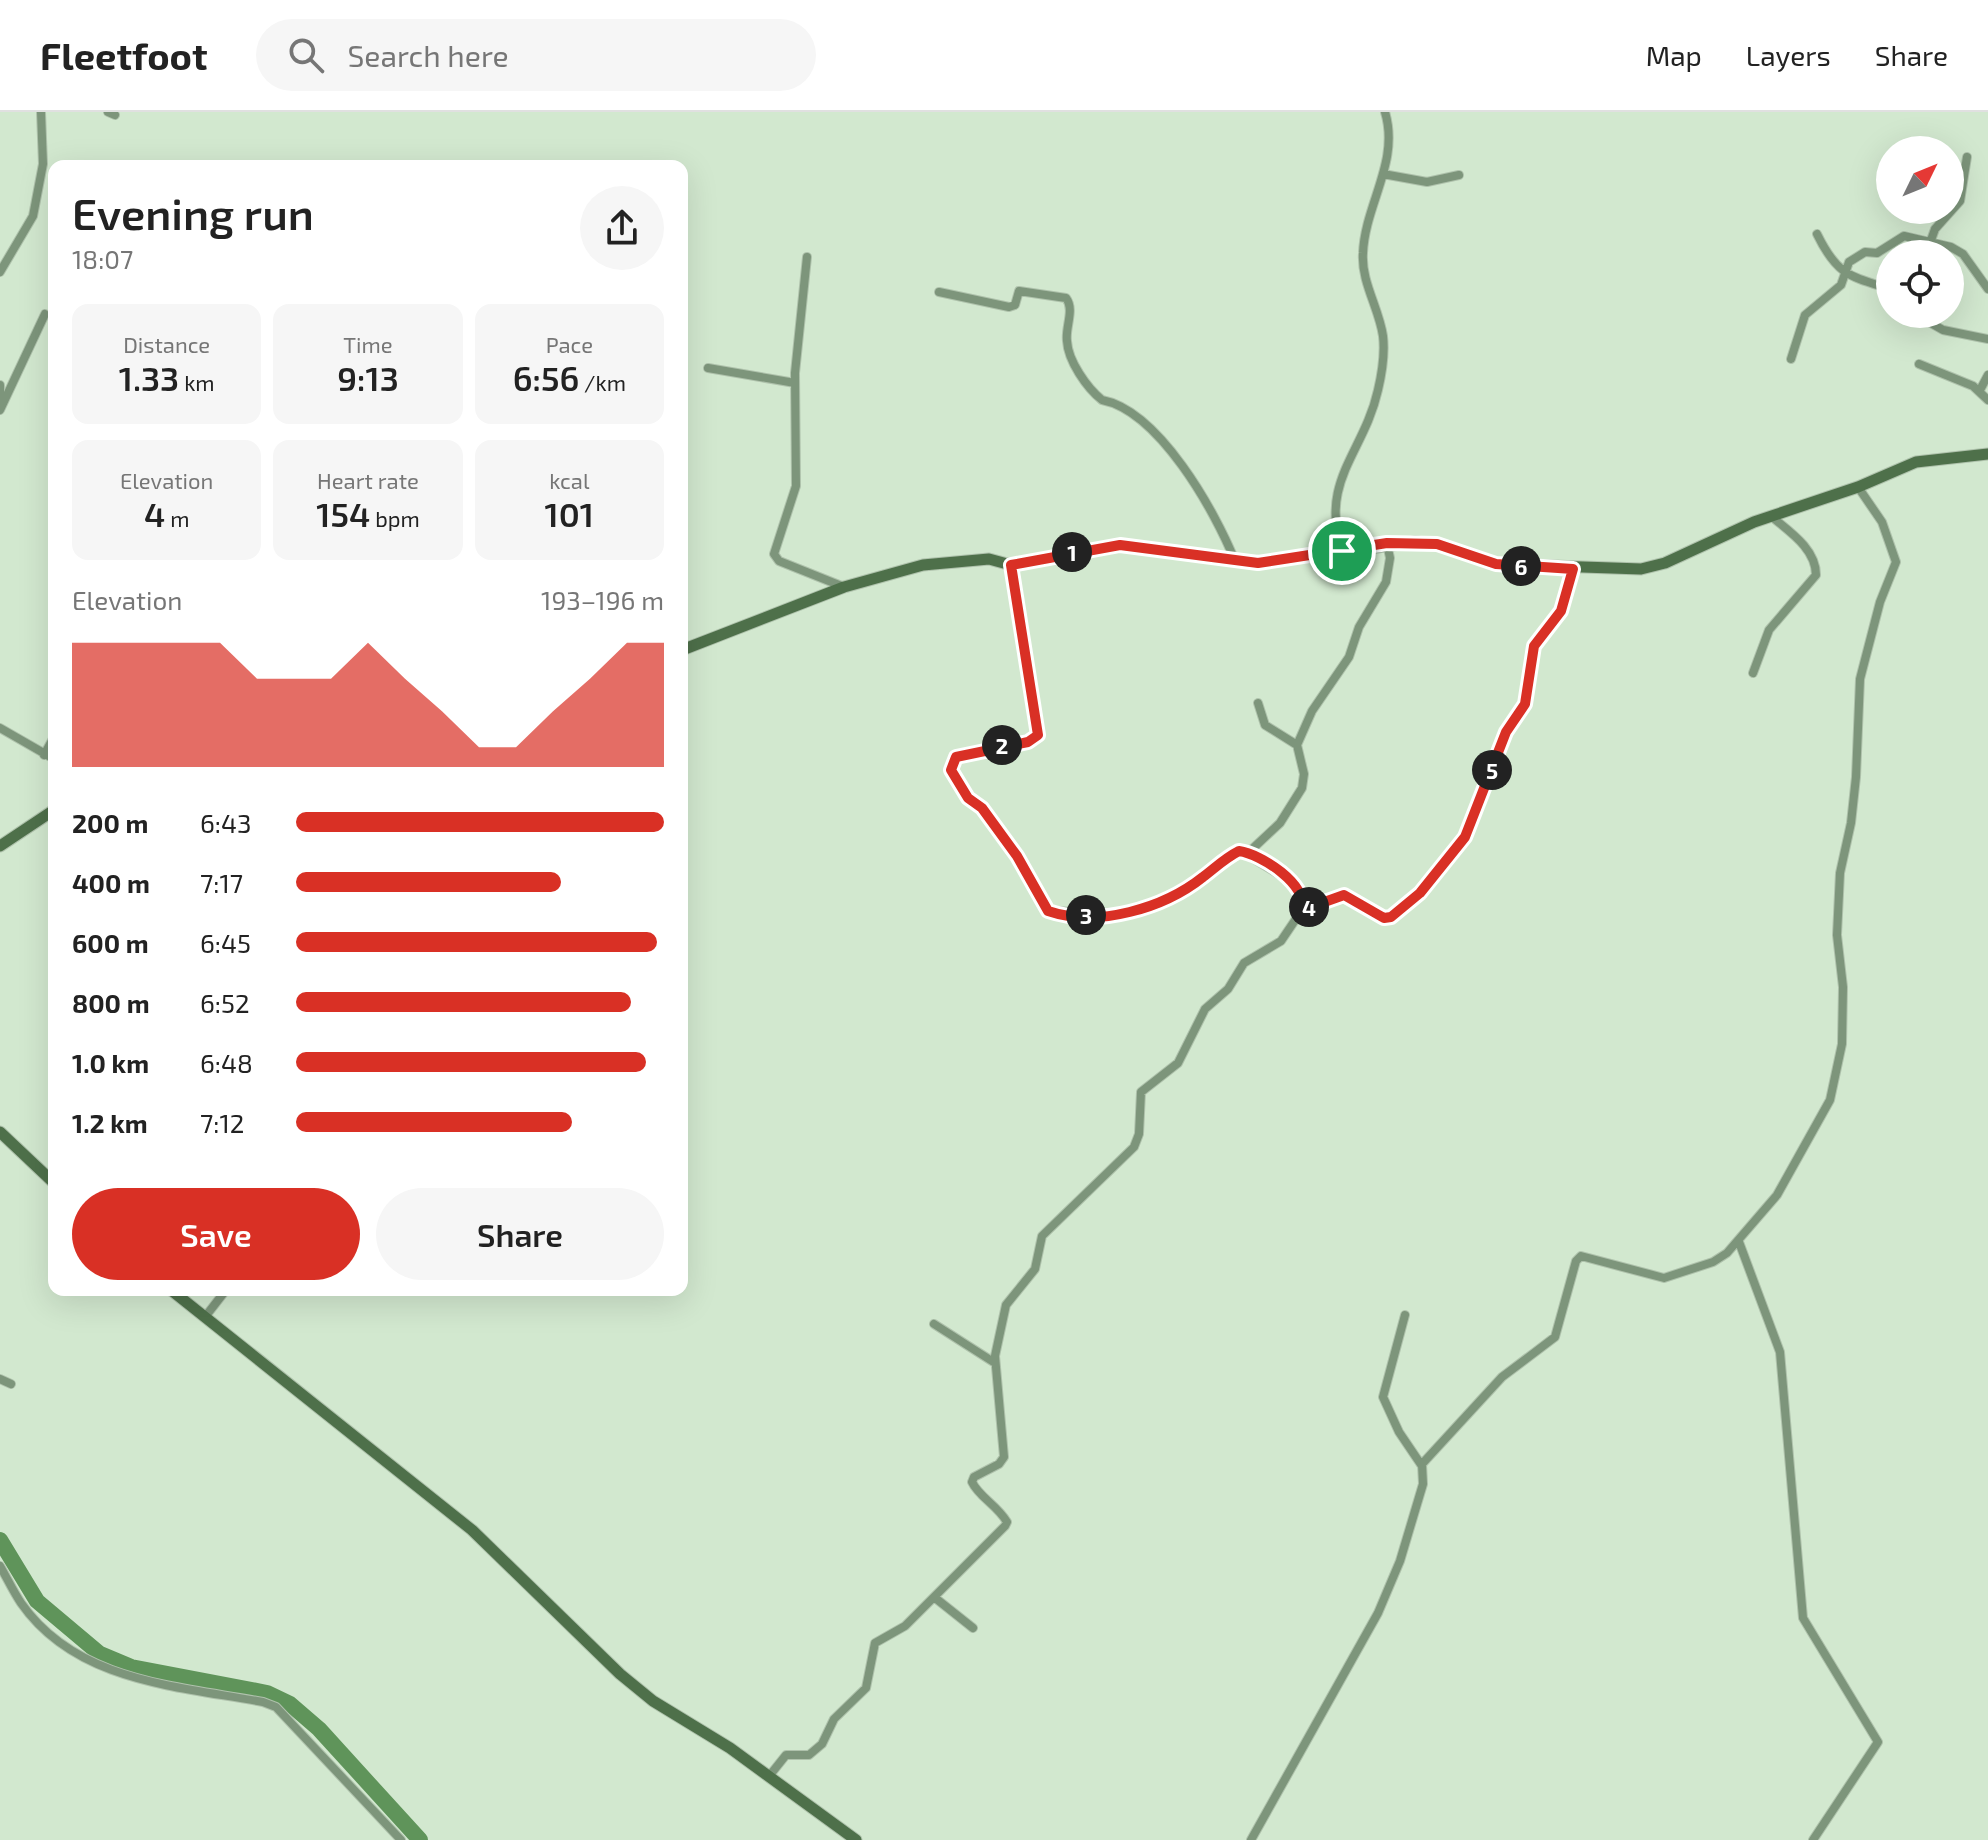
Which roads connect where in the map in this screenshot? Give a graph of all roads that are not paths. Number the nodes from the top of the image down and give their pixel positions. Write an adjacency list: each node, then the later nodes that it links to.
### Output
1 (41, 112): 13 (street)
2 (1385, 112): 4 (street)
3 (1967, 157): 9 (street)
4 (1383, 174): 5 (street); 35 (street)
5 (1459, 175)
6 (1817, 234): 14 (street)
7 (1897, 240): 8 (street)
8 (1924, 240)
9 (1931, 240)
10 (1876, 253): 14 (street)
11 (807, 257): 25 (street)
12 (1964, 257): 16 (street)
13 (0, 272)
14 (1845, 275): 15 (street); 21 (street)
15 (1876, 285)
16 (1988, 289)
17 (939, 292): 36 (street)
18 (45, 314): 30 (street)
19 (1940, 328): 20 (street)
20 (1988, 339)
21 (1791, 359)
22 (1919, 364): 27 (street)
23 (708, 368): 25 (street)
24 (1988, 375): 27 (street)
25 (795, 383): 39 (street)
26 (0, 385): 28 (street)
27 (1980, 390): 29 (street)
28 (0, 400)
29 (1988, 400)
30 (0, 410)
31 (1988, 454): 32 (main road)
32 (1858, 487): 33 (main road); 54 (street)
33 (1772, 517): 38 (main road); 41 (street)
34 (1387, 543): 35 (main road); 38 (main road); 44 (street)
35 (1342, 551): 36 (main road)
36 (1235, 561): 37 (main road)
37 (1011, 565): 39 (main road); 50 (street)
38 (1573, 569): 51 (street)
39 (844, 587): 40 (main road)
40 (688, 648)
41 (1753, 673)
42 (1258, 703): 44 (street)
43 (0, 728): 46 (street)
44 (1297, 745): 50 (street)
45 (48, 748): 46 (street)
46 (44, 755): 47 (street)
47 (48, 757)
48 (48, 814): 49 (main road)
49 (0, 846)
50 (1248, 853): 51 (street)
51 (1302, 910): 60 (street)
52 (0, 1132): 53 (main road)
53 (48, 1177)
54 (1739, 1242): 63 (street); 71 (street)
55 (179, 1296): 58 (main road)
56 (221, 1296): 58 (street)
57 (1405, 1315): 63 (street)
58 (205, 1317): 67 (main road)
59 (934, 1324): 60 (street)
60 (995, 1363): 65 (street)
61 (0, 1379): 62 (street)
62 (11, 1384)
63 (1422, 1466): 70 (street)
64 (0, 1566): 68 (street)
65 (934, 1597): 66 (street); 67 (street)
66 (973, 1628)
67 (770, 1775): 69 (main road)
68 (401, 1840)
69 (856, 1840)
70 (1251, 1840)
71 (1813, 1840)

